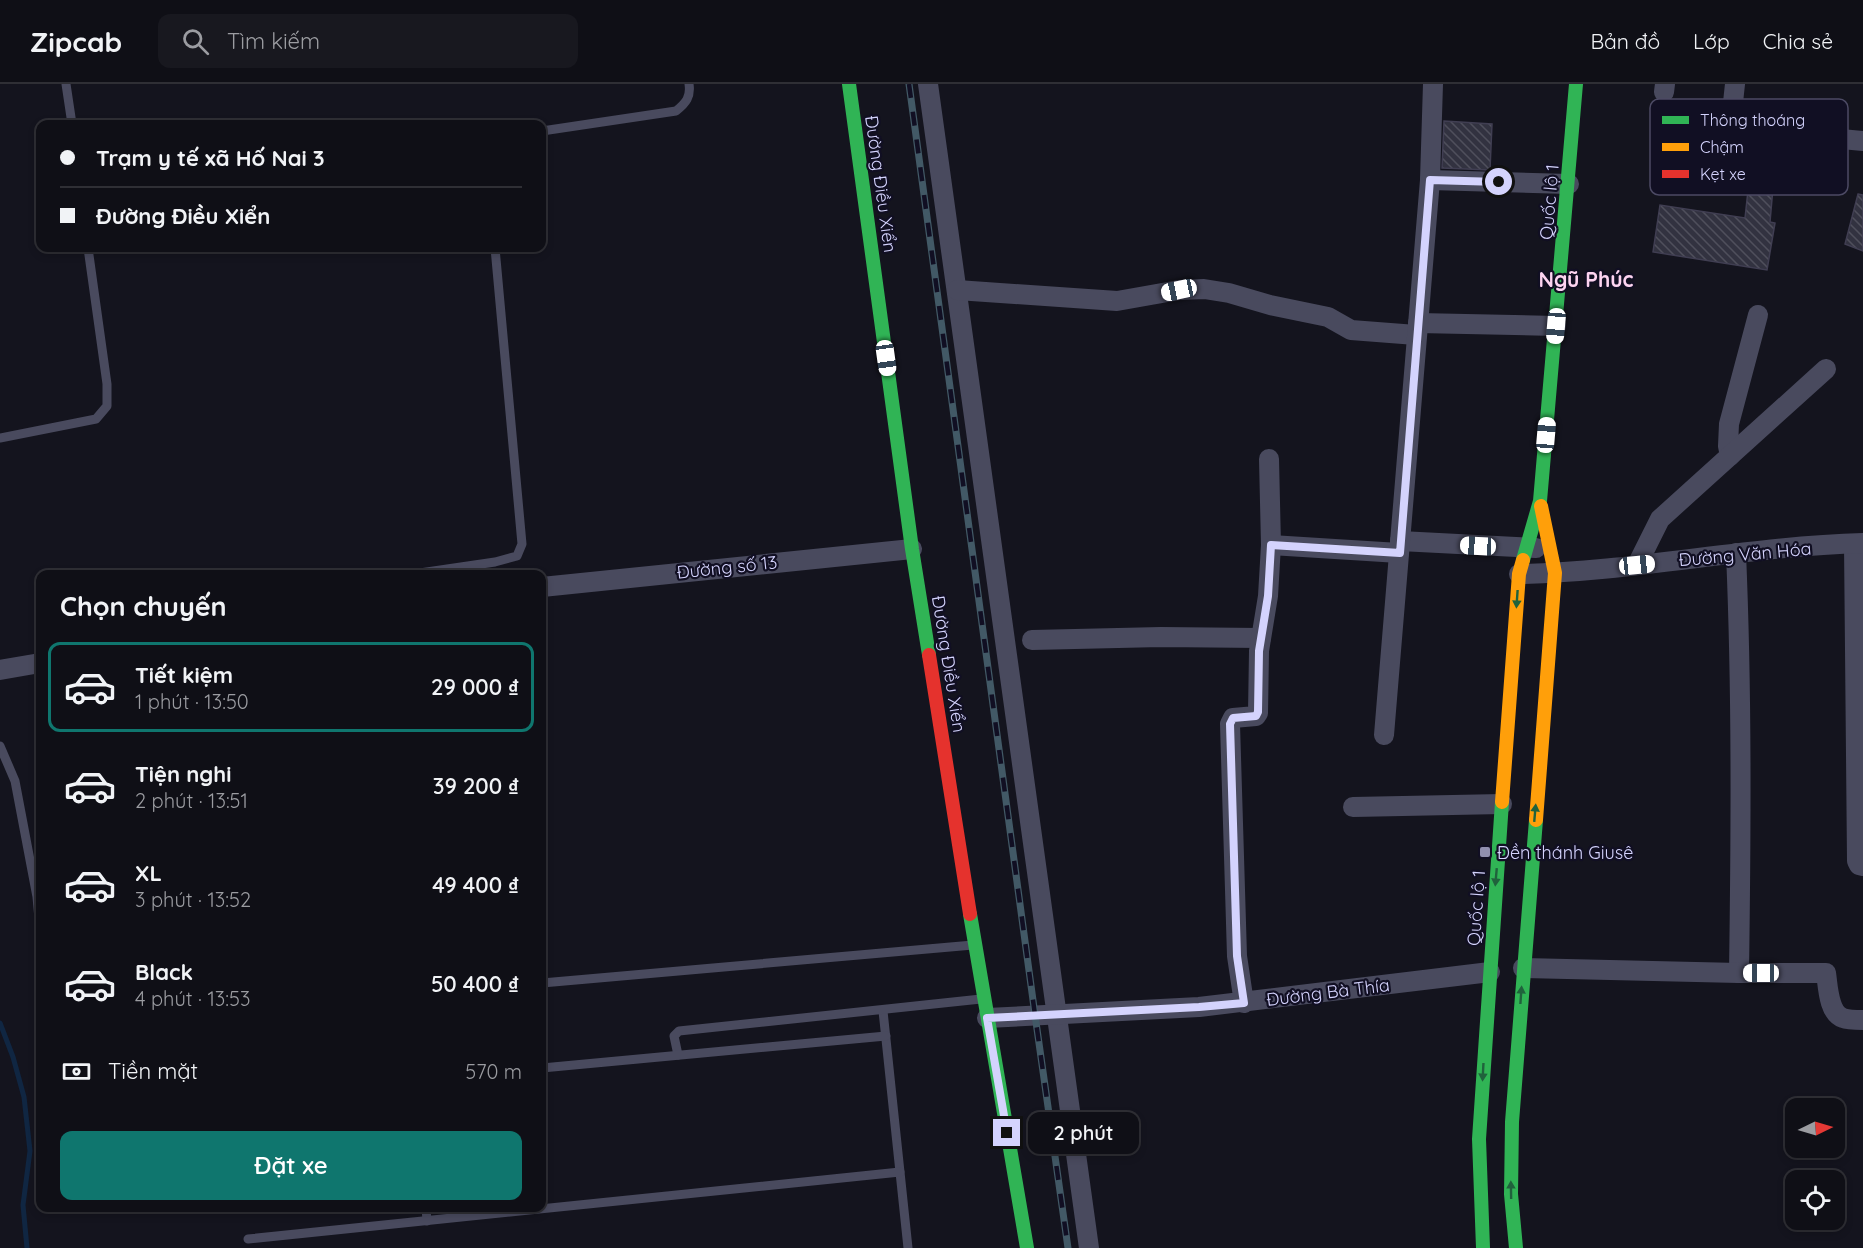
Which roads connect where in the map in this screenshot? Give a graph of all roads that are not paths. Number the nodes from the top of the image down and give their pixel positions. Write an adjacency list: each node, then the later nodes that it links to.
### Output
1 (66, 84): 9 (lane)
2 (689, 84): 10 (lane)
3 (849, 84): 30 (main road, Đường Điều Xiển)
4 (928, 84): 17 (street)
5 (1433, 84): 13 (street)
6 (1576, 84): 14 (main road, Quốc lộ 1)
7 (1735, 84): 8 (street)
8 (1733, 99)
9 (71, 120)
10 (546, 130)
11 (1848, 140): 12 (street)
12 (1863, 141)
13 (1430, 180): 14 (street); 20 (street)
14 (1569, 184): 19 (main road, Quốc lộ 1)
15 (89, 252): 22 (lane)
16 (495, 252): 34 (lane)
17 (957, 290): 20 (street); 55 (street)
18 (1758, 315): 23 (street)
19 (1556, 326): 20 (street); 25 (main road, Quốc lộ 1)
20 (1417, 329): 28 (street)
21 (1826, 369): 23 (street)
22 (0, 438)
23 (1730, 456): 33 (street)
24 (1269, 459): 27 (street)
25 (1540, 501): 29 (main road, Quốc lộ 1); 31 (main road, Quốc lộ 1)
26 (1858, 544): 32 (street, Đường Văn Hóa); 46 (street)
27 (1271, 545): 28 (street); 38 (street)
28 (1400, 547): 29 (street); 42 (street)
29 (1526, 548): 31 (street); 36 (main road, Quốc lộ 1)
30 (912, 549): 37 (street, Đường số 13); 48 (main road, Đường Điều Xiển)
31 (1550, 550): 35 (main road, Quốc lộ 1)
32 (1736, 553): 33 (street, Đường Văn Hóa); 50 (street)
33 (1637, 565): 35 (street, Đường Văn Hóa)
34 (440, 570)
35 (1555, 573): 36 (street, Đường Văn Hóa); 49 (main road, Quốc lộ 1, one-way to 35)
36 (1519, 574): 44 (main road, Quốc lộ 1, one-way to 44)
37 (546, 587)
38 (1261, 638): 39 (street); 53 (street)
39 (1032, 640)
40 (36, 664): 41 (street)
41 (0, 670)
42 (1384, 735)
43 (0, 746): 47 (lane)
44 (1502, 804): 45 (street); 49 (main road, Quốc lộ 1, one-way to 49)
45 (1353, 807)
46 (1863, 866)
47 (36, 892)
48 (975, 944): 51 (lane); 52 (main road, Đường Điều Xiển)
49 (1506, 970): 50 (street, Đường Bà Thía); 53 (street, Đường Bà Thía); 70 (main road, Quốc lộ 1, one-way to 70); 71 (main road, Quốc lộ 1, one-way to 49)
50 (1739, 973): 57 (street, Đường Bà Thía)
51 (546, 983)
52 (984, 998): 54 (lane); 56 (main road, Đường Điều Xiển)
53 (1244, 1003): 55 (street, Đường Bà Thía)
54 (883, 1011): 58 (lane); 59 (lane)
55 (1057, 1014): 56 (street, Đường Bà Thía); 69 (street)
56 (987, 1018): 68 (main road, Đường Điều Xiển)
57 (1863, 1020)
58 (886, 1035): 59 (lane); 61 (lane)
59 (678, 1055): 60 (lane)
60 (546, 1068)
61 (900, 1172): 62 (lane); 67 (lane)
62 (546, 1209)
63 (426, 1212): 65 (lane)
64 (514, 1212): 65 (lane)
65 (427, 1221): 66 (lane)
66 (248, 1239)
67 (908, 1248)
68 (1027, 1248)
69 (1089, 1248)
70 (1484, 1248)
71 (1516, 1248)

